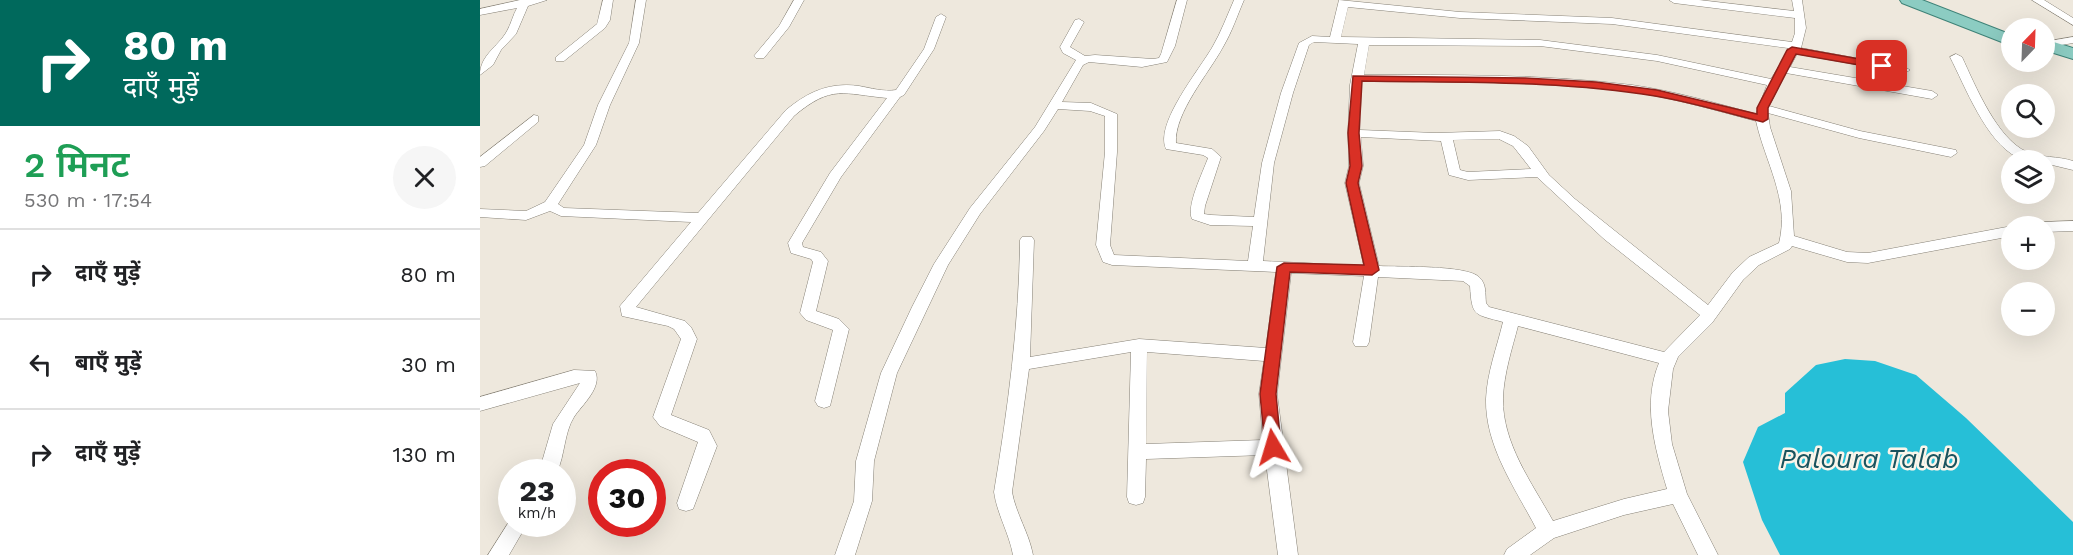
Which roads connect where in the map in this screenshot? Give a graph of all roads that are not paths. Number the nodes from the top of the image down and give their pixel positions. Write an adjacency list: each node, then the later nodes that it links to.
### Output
1 (542, 0): 12 (street)
2 (608, 0): 32 (street)
3 (642, 0): 51 (street)
4 (799, 0): 30 (street)
5 (1182, 0): 33 (street)
6 (1239, 0): 54 (street)
7 (1674, 0): 14 (street)
8 (1908, 0): 21 (main road)
9 (1930, 0): 20 (main road)
10 (2037, 0): 19 (street)
11 (1343, 1): 16 (street); 22 (street)
12 (524, 2): 15 (street); 37 (street)
13 (1440, 2): 16 (street)
14 (1798, 7): 26 (street)
15 (480, 12)
16 (1449, 14): 26 (street)
17 (941, 17): 40 (street)
18 (1079, 22): 33 (street)
19 (2073, 22)
20 (2001, 28)
21 (2001, 37)
22 (1335, 39): 24 (street); 54 (street)
23 (2073, 40): 25 (street)
24 (1364, 41): 38 (street); 39 (street)
25 (2055, 44)
26 (1794, 48): 35 (street); 36 (street)
27 (2055, 50): 29 (main road)
28 (2055, 53): 34 (main road)
29 (2073, 54)
30 (760, 56)
31 (1956, 57): 49 (street)
32 (560, 59)
33 (1083, 60): 42 (street)
34 (2073, 63)
35 (1782, 69): 39 (street); 41 (street)
36 (1904, 70)
37 (480, 72)
38 (1357, 78): 43 (street); 45 (street)
39 (1775, 83): 43 (street)
40 (895, 94): 53 (street); 70 (street)
41 (1932, 95)
42 (1054, 105): 60 (street); 81 (street)
43 (1763, 113): 47 (street); 58 (street)
44 (534, 119): 48 (street)
45 (1354, 133): 46 (street); 62 (street)
46 (1446, 137): 50 (street); 50 (street)
47 (1951, 153)
48 (480, 164)
49 (2073, 166)
50 (1542, 173): 63 (street)
51 (550, 205): 52 (street); 53 (street)
52 (480, 213)
53 (700, 218): 77 (street)
54 (1262, 222): 60 (street)
55 (2073, 226): 56 (street)
56 (2055, 227)
57 (2001, 233): 58 (street)
58 (1787, 239): 63 (street)
59 (1027, 240): 69 (street)
60 (1256, 266): 61 (street)
61 (1284, 267): 62 (street); 67 (street)
62 (1372, 270): 64 (street); 65 (street)
63 (1710, 314): 68 (street)
64 (1512, 319): 68 (street); 78 (street)
65 (1360, 342)
66 (1139, 345): 67 (street); 69 (street); 73 (street)
67 (1271, 355): 72 (street)
68 (1669, 359): 75 (street)
69 (1023, 364): 82 (street)
70 (824, 401)
71 (480, 404): 74 (street)
72 (1273, 447): 73 (street); 83 (street)
73 (1137, 452): 76 (street)
74 (553, 459)
75 (1678, 495): 78 (street); 85 (street)
76 (1136, 497)
77 (686, 503)
78 (1548, 531): 84 (street)
79 (509, 537): 80 (street)
80 (498, 555)
81 (845, 555)
82 (1023, 555)
83 (1288, 555)
84 (1514, 555)
85 (1708, 555)

